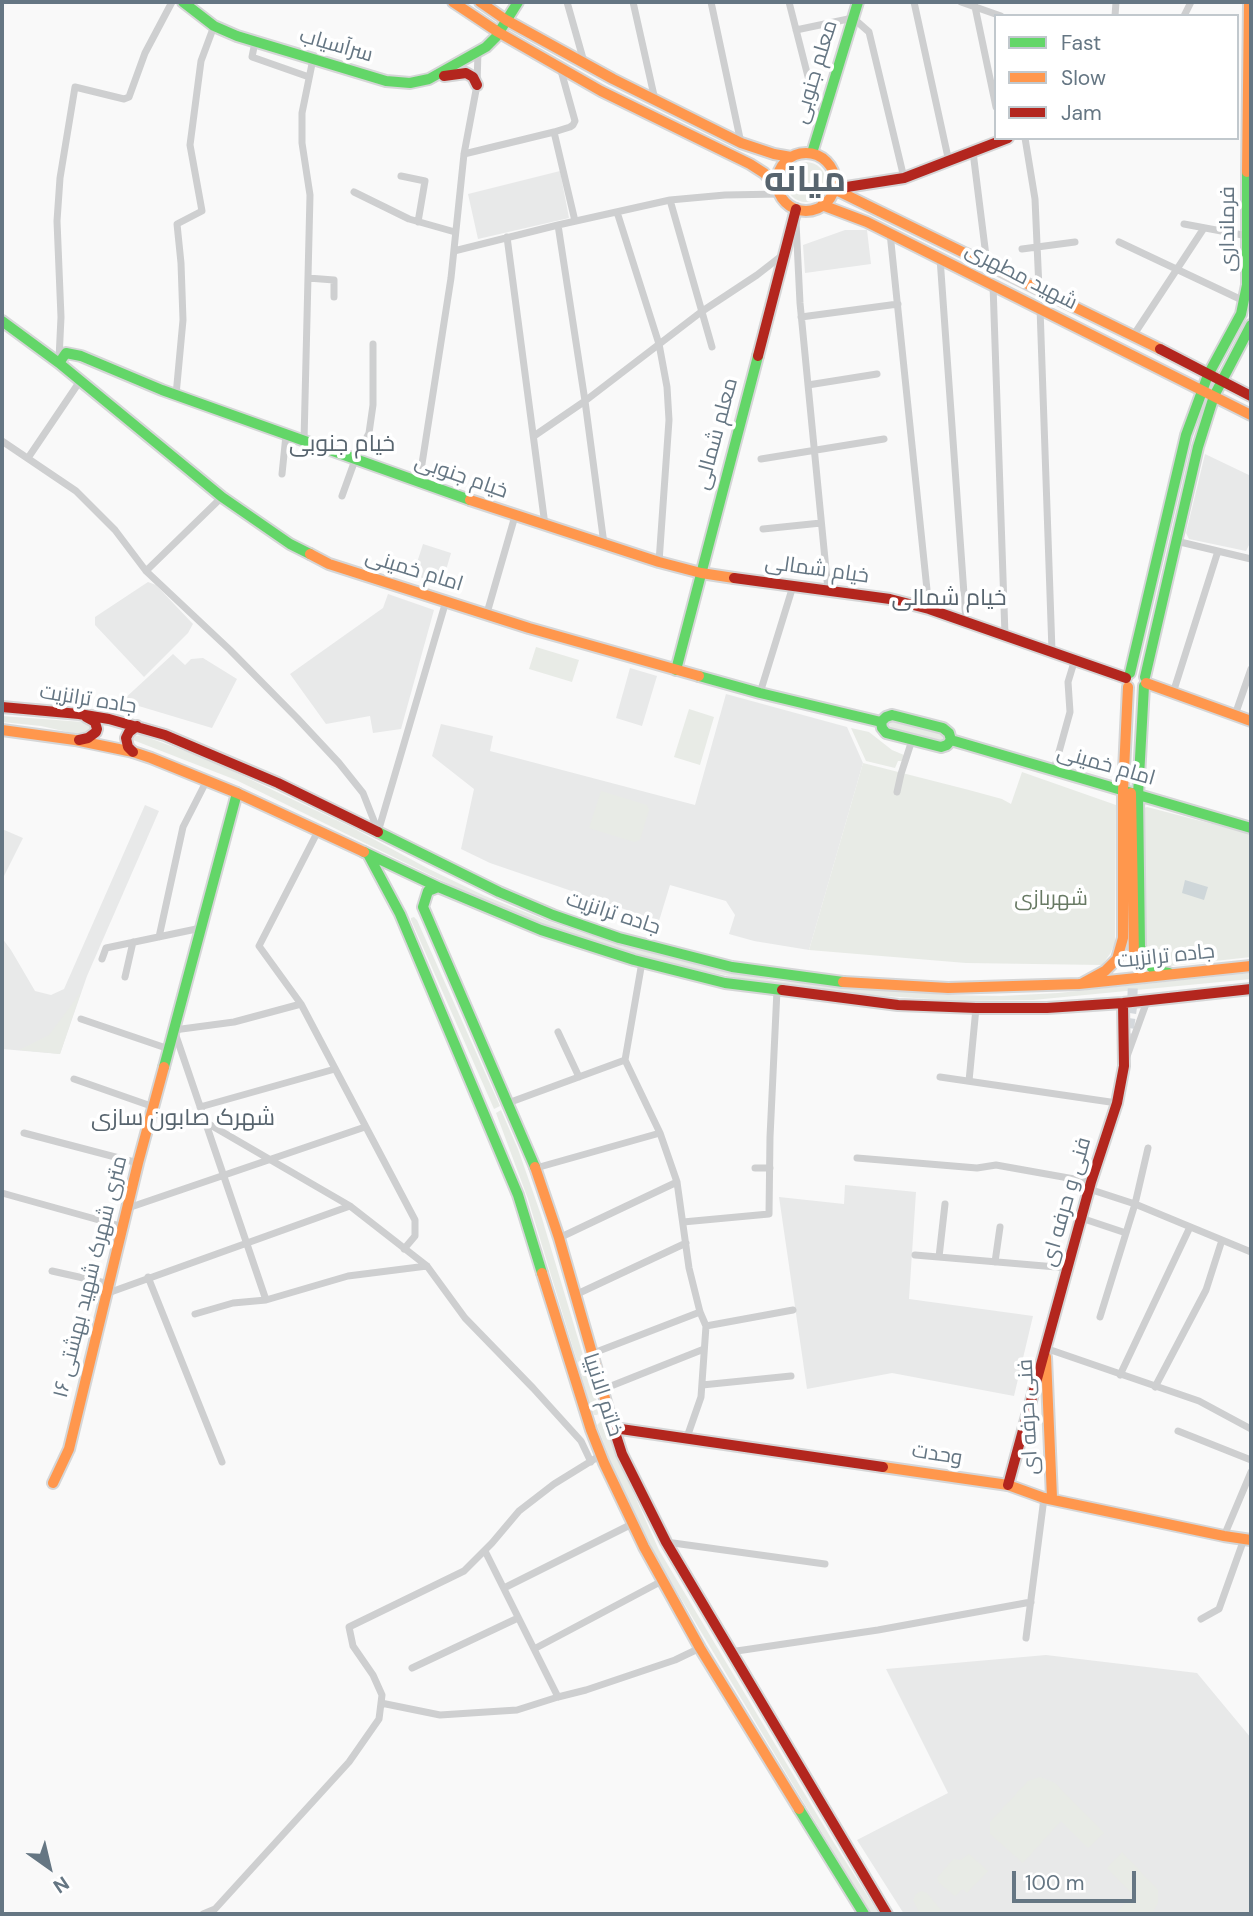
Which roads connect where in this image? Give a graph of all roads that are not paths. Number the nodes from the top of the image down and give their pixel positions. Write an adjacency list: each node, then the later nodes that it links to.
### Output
1 (172, 2): 83 (street)
2 (183, 2): 17 (main road, سرآسیاب)
3 (453, 2): 19 (main road)
4 (480, 2): 14 (main road)
5 (567, 2): 23 (street)
6 (633, 2): 30 (street)
7 (711, 2): 35 (street)
8 (789, 2): 18 (street)
9 (858, 2): 16 (main road, معلم جنوبی)
10 (914, 2): 40 (street)
11 (961, 2): 13 (street)
12 (1249, 2): 25 (main road, فرمانداری)
13 (974, 4): 15 (street); 29 (street)
14 (514, 9): 19 (main road, سرآسیاب); 23 (main road)
15 (996, 14)
16 (853, 18): 18 (street); 31 (main road, معلم جنوبی); 42 (street)
17 (214, 26): 20 (main road, سرآسیاب); 90 (street)
18 (796, 30): 31 (street)
19 (498, 33): 21 (main road, سرآسیاب); 24 (main road)
20 (255, 42): 22 (main road, سرآسیاب); 26 (street)
21 (480, 50): 27 (main road, سرآسیاب); 28 (street)
22 (313, 59): 26 (street); 27 (main road, سرآسیاب)
23 (584, 63): 30 (main road)
24 (560, 67): 32 (street); 44 (main road)
25 (1245, 74): 57 (main road, فرمانداری)
26 (309, 77): 68 (street)
27 (429, 79): 28 (main road)
28 (477, 85): 37 (street)
29 (994, 98)
30 (655, 100): 35 (main road)
31 (824, 115): 38 (main road, معلم جنوبی)
32 (554, 132): 37 (street); 50 (street)
33 (1002, 140): 36 (main road)
34 (1025, 140): 61 (street)
35 (741, 142): 39 (main road)
36 (973, 152): 40 (main road); 66 (street)
37 (464, 153): 55 (street)
38 (812, 153): 39 (main road); 43 (main road)
39 (791, 157): 44 (main road)
40 (949, 162): 42 (main road)
41 (401, 176): 51 (street)
42 (904, 178): 43 (main road)
43 (834, 189): 47 (main road); 66 (main road, شهید مطهری)
44 (779, 191): 46 (street); 48 (main road)
45 (354, 192): 51 (street)
46 (670, 200): 49 (street); 75 (street)
47 (822, 205): 48 (main road); 56 (main road, شهید مطهری)
48 (796, 209): 64 (main road, معلم شمالی); 76 (street)
49 (617, 212): 50 (street); 81 (street)
50 (575, 221): 53 (street)
51 (418, 222): 55 (street)
52 (1184, 224): 54 (street)
53 (558, 225): 58 (street); 93 (street)
54 (1204, 228): 57 (street); 67 (street)
55 (455, 232): 63 (street)
56 (890, 233): 65 (main road, شهید مطهری); 73 (street)
57 (1250, 236): 72 (main road, فرمانداری)
58 (507, 237): 63 (street); 96 (street)
59 (1075, 242): 61 (street)
60 (1118, 242): 67 (street)
61 (1037, 247): 62 (street); 70 (street)
62 (1021, 249)
63 (454, 251): 105 (street)
64 (784, 253): 75 (street); 120 (main road, معلم شمالی)
65 (940, 258): 69 (main road, شهید مطهری); 127 (street)
66 (987, 264): 70 (main road, شهید مطهری)
67 (1177, 269): 72 (street); 79 (street)
68 (308, 278): 71 (street); 99 (street)
69 (993, 284): 74 (main road, شهید مطهری); 129 (street)
70 (1039, 289): 79 (main road, شهید مطهری)
71 (334, 297)
72 (1244, 302): 85 (main road, فرمانداری)
73 (898, 304): 76 (street); 124 (street)
74 (1040, 307): 89 (main road, شهید مطهری); 130 (street)
75 (701, 312): 81 (street); 82 (street)
76 (801, 317): 88 (street)
77 (2, 321): 83 (main road, امام خمینی)
78 (1251, 325): 87 (main road)
79 (1133, 336): 85 (main road, شهید مطهری)
80 (373, 344): 103 (street)
81 (659, 344): 93 (street); 118 (street)
82 (712, 347)
83 (59, 363): 86 (main road, امام خمینی); 90 (main road, خیام جنوبی)
84 (877, 374): 88 (street)
85 (1208, 375): 87 (main road, شهید مطهری); 89 (main road, فرمانداری)
86 (80, 381): 101 (street); 107 (main road, امام خمینی)
87 (1221, 381): 91 (main road); 92 (main road)
88 (808, 385): 100 (street)
89 (1201, 390): 92 (main road, شهید مطهری); 109 (main road)
90 (176, 395): 95 (main road, خیام جنوبی)
91 (1251, 396)
92 (1214, 397): 94 (main road); 110 (main road)
93 (585, 401): 96 (street); 115 (street)
94 (1251, 415)
95 (286, 435): 99 (main road, خیام جنوبی); 104 (street)
96 (534, 436): 112 (street)
97 (884, 439): 100 (street)
98 (2, 441): 101 (street)
99 (304, 441): 103 (main road, خیام جنوبی)
100 (814, 450): 102 (street); 111 (street)
101 (28, 458): 119 (street)
102 (761, 459)
103 (355, 460): 105 (main road, خیام جنوبی); 106 (street)
104 (282, 474)
105 (419, 483): 108 (main road, خیام جنوبی)
106 (342, 496)
107 (222, 497): 119 (street); 123 (main road, امام خمینی)
108 (516, 516): 112 (main road, خیام جنوبی); 125 (street)
109 (1167, 517): 110 (main road); 126 (main road)
110 (1181, 520): 114 (main road)
111 (821, 523): 113 (street); 122 (street)
112 (545, 525): 115 (main road, خیام جنوبی)
113 (763, 529)
114 (1176, 541): 116 (street); 128 (main road)
115 (604, 544): 118 (main road, خیام جنوبی)
116 (1218, 551): 117 (street); 137 (street)
117 (1251, 559)
118 (659, 562): 120 (main road, خیام جنوبی)
119 (146, 570): 156 (street)
120 (701, 573): 121 (main road, خیام شمالی); 133 (main road, معلم شمالی)
121 (793, 586): 122 (main road, خیام شمالی); 136 (street)
122 (828, 590): 124 (main road, خیام شمالی)
123 (446, 601): 125 (main road, امام خمینی); 156 (street)
124 (929, 609): 127 (main road, خیام شمالی)
125 (487, 613): 133 (main road, امام خمینی)
126 (1143, 619): 128 (main road); 134 (main road)
127 (966, 622): 129 (main road, خیام شمالی)
128 (1158, 622): 135 (main road)
129 (1006, 635): 130 (main road, خیام شمالی)
130 (1052, 651): 131 (main road, خیام شمالی)
131 (1075, 659): 134 (main road, خیام شمالی); 149 (street)
132 (1251, 668): 140 (street)
133 (676, 670): 136 (main road, امام خمینی)
134 (1128, 679): 135 (main road, خیام شمالی); 135 (main road); 153 (main road)
135 (1145, 682): 137 (main road); 153 (main road)
136 (760, 693): 142 (main road, امام خمینی)
137 (1173, 693): 140 (main road)
138 (2, 707): 139 (main road, جاده ترانزیت)
139 (79, 714): 143 (main road, جاده ترانزیت); 145 (main road)
140 (1235, 715): 141 (main road)
141 (1251, 721)
142 (881, 722): 146 (main road); 147 (main road)
143 (137, 726): 148 (main road); 156 (main road, جاده ترانزیت)
144 (2, 730): 145 (main road, جاده ترانزیت)
145 (75, 740): 148 (main road, جاده ترانزیت)
146 (912, 740): 147 (main road); 151 (street)
147 (951, 740): 149 (main road, امام خمینی)
148 (133, 752): 150 (main road, جاده ترانزیت)
149 (1054, 771): 153 (main road, امام خمینی)
150 (206, 780): 152 (main road, جاده ترانزیت); 162 (street)
151 (897, 792)
152 (237, 793): 155 (main road, جاده ترانزیت); 161 (main road, ۱۶ متری شهرک شهيد بهشتی)
153 (1131, 793): 154 (main road, امام خمینی); 164 (main road); 168 (main road); 170 (main road)
154 (1251, 828)
155 (318, 831): 157 (main road, جاده ترانزیت); 174 (street)
156 (378, 832): 170 (main road, جاده ترانزیت)
157 (369, 856): 158 (main road, جاده ترانزیت); 160 (main road, خاتم الانبیا)
158 (438, 887): 159 (main road); 166 (main road, جاده ترانزیت)
159 (423, 907): 160 (main road); 188 (main road, خاتم الانبیا)
160 (400, 914): 239 (main road, خاتم الانبیا)
161 (201, 928): 162 (street); 178 (main road, ۱۶ متری شهرک شهيد بهشتی)
162 (159, 937): 163 (street)
163 (133, 942): 165 (street); 169 (street)
164 (1134, 956)
165 (102, 959)
166 (642, 962): 172 (main road, جاده ترانزیت); 181 (street)
167 (1251, 966): 168 (main road, جاده ترانزیت)
168 (1180, 975): 170 (main road, جاده ترانزیت)
169 (125, 977)
170 (1079, 984)
171 (1251, 989): 173 (main road, جاده ترانزیت)
172 (777, 990): 176 (main road, جاده ترانزیت); 202 (street)
173 (1147, 1000): 175 (main road, جاده ترانزیت); 182 (street)
174 (301, 1003): 178 (street); 183 (street)
175 (1123, 1003): 176 (main road, جاده ترانزیت); 182 (main road)
176 (976, 1008): 187 (street)
177 (81, 1019): 180 (street)
178 (174, 1030): 180 (main road, ۱۶ متری شهرک شهيد بهشتی); 191 (street)
179 (558, 1031): 184 (street)
180 (169, 1049): 190 (main road, ۱۶ متری شهرک شهيد بهشتی)
181 (625, 1060): 184 (street); 195 (street)
182 (1124, 1066): 189 (main road, فنی و حرفه ای)
183 (335, 1069): 191 (street); 193 (street)
184 (579, 1077): 188 (street)
185 (940, 1077): 187 (street)
186 (74, 1080): 190 (street)
187 (969, 1081): 189 (street)
188 (508, 1103): 200 (main road, خاتم الانبیا)
189 (1116, 1103): 205 (main road, فنی و حرفه ای)
190 (154, 1107): 199 (main road, ۱۶ متری شهرک شهيد بهشتی)
191 (200, 1107): 192 (street)
192 (206, 1123): 198 (street); 203 (street)
193 (365, 1127): 198 (street); 221 (street)
194 (24, 1133): 199 (street)
195 (660, 1133): 200 (street); 204 (street)
196 (1148, 1148): 207 (street)
197 (857, 1158): 205 (street)
198 (271, 1160): 203 (street); 209 (street)
199 (138, 1163): 210 (main road, ۱۶ متری شهرک شهيد بهشتی)
200 (536, 1168): 217 (main road, خاتم الانبیا)
201 (755, 1168): 202 (street)
202 (770, 1168): 212 (street)
203 (224, 1176): 210 (street); 220 (street)
204 (677, 1182): 212 (street); 217 (street)
205 (1090, 1185): 207 (street); 211 (main road, فنی و حرفه ای)
206 (2, 1193): 213 (street)
207 (1135, 1204): 215 (street); 216 (street)
208 (945, 1205): 224 (street)
209 (350, 1206): 220 (street); 221 (street)
210 (128, 1208): 213 (main road, ۱۶ متری شهرک شهيد بهشتی)
211 (1081, 1218): 216 (street); 227 (main road, فنی و حرفه ای)
212 (683, 1222): 219 (street)
213 (124, 1227): 230 (main road, ۱۶ متری شهرک شهيد بهشتی)
214 (1000, 1227): 225 (street)
215 (1190, 1227): 218 (street); 243 (street)
216 (1126, 1233): 236 (street)
217 (559, 1238): 231 (main road, خاتم الانبیا)
218 (1222, 1240): 222 (street); 246 (street)
219 (686, 1243): 231 (street); 234 (street)
220 (247, 1244): 229 (street); 232 (street)
221 (404, 1249): 226 (street)
222 (1251, 1252)
223 (915, 1255): 224 (street)
224 (939, 1257): 225 (street)
225 (995, 1262): 227 (street)
226 (427, 1266): 232 (street); 255 (street)
227 (1068, 1268): 240 (main road, فنی و حرفه ای)
228 (52, 1271): 230 (street)
229 (148, 1277): 230 (street); 254 (street)
230 (109, 1289): 257 (main road, ۱۶ متری شهرک شهيد بهشتی)
231 (575, 1295): 238 (main road, خاتم الانبیا)
232 (266, 1300): 235 (street)
233 (793, 1310): 237 (street)
234 (700, 1312): 237 (street); 242 (street)
235 (195, 1314)
236 (1100, 1318)
237 (706, 1326): 241 (street)
238 (585, 1332): 239 (main road); 242 (main road, خاتم الانبیا)
239 (564, 1339): 252 (main road, خاتم الانبیا)
240 (1045, 1348): 243 (street); 258 (main road, فنی حرفه ای); 259 (main road, فنی حرفه ای)
241 (704, 1349): 245 (street); 247 (street)
242 (591, 1354): 247 (main road, خاتم الانبیا)
243 (1120, 1374): 246 (street)
244 (791, 1376): 245 (street)
245 (702, 1385): 251 (street)
246 (1155, 1387): 249 (street)
247 (601, 1390): 248 (main road, خاتم الانبیا)
248 (614, 1428): 251 (main road, وحدت); 260 (main road, خاتم الانبیا)
249 (1251, 1429)
250 (1178, 1431): 253 (street)
251 (686, 1440): 258 (main road, وحدت)
252 (601, 1455): 255 (street); 261 (main road, خاتم الانبیا)
253 (1251, 1460)
254 (222, 1462)
255 (591, 1462): 265 (street)
256 (1251, 1472): 262 (street)
257 (53, 1483)
258 (1008, 1485): 259 (main road, وحدت)
259 (1048, 1498): 262 (main road, وحدت); 269 (street, فنی حرفه ای)
260 (652, 1515): 261 (main road); 264 (main road, خاتم الانبیا)
261 (632, 1524): 267 (main road, خاتم الانبیا); 268 (street)
262 (1224, 1536): 263 (main road, وحدت)
263 (1248, 1539): 271 (street)
264 (666, 1542): 266 (street); 275 (main road, خاتم الانبیا)
265 (485, 1550): 268 (street); 278 (street)
266 (825, 1564)
267 (662, 1581): 273 (main road, خاتم الانبیا); 274 (street)
268 (503, 1588): 270 (street)
269 (1031, 1602): 272 (street, فنی حرفه ای); 275 (street)
270 (518, 1618): 274 (street); 276 (street)
271 (1201, 1619)
272 (1026, 1638)
273 (700, 1648): 277 (street); 280 (main road, خاتم الانبیا)
274 (534, 1649): 277 (street)
275 (730, 1651): 281 (main road, خاتم الانبیا)
276 (412, 1668)
277 (558, 1697): 278 (street)
278 (382, 1703): 279 (street)
279 (203, 1914)
280 (864, 1914)
281 (887, 1914)

